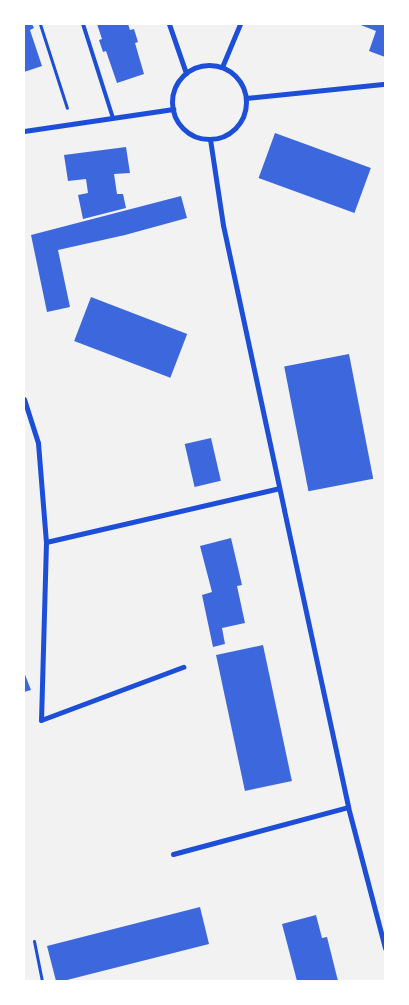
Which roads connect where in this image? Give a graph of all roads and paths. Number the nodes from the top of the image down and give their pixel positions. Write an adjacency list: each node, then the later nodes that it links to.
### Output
1 (40, 24): 9 (path)
2 (83, 24): 11 (lane)
3 (169, 24): 6 (street)
4 (240, 24): 5 (street)
5 (222, 67): 6 (street); 8 (street)
6 (186, 73): 10 (street)
7 (385, 84): 8 (street)
8 (246, 98): 13 (street)
9 (68, 109)
10 (173, 109): 11 (street); 13 (street)
11 (113, 118): 12 (street)
12 (24, 131)
13 (210, 139): 15 (street)
14 (24, 399): 16 (street)
15 (279, 488): 16 (street); 18 (street)
16 (46, 542): 17 (street)
17 (183, 667)
18 (348, 806): 19 (street); 21 (street)
19 (173, 854)
20 (34, 941): 22 (path)
21 (385, 948)
22 (42, 981)

